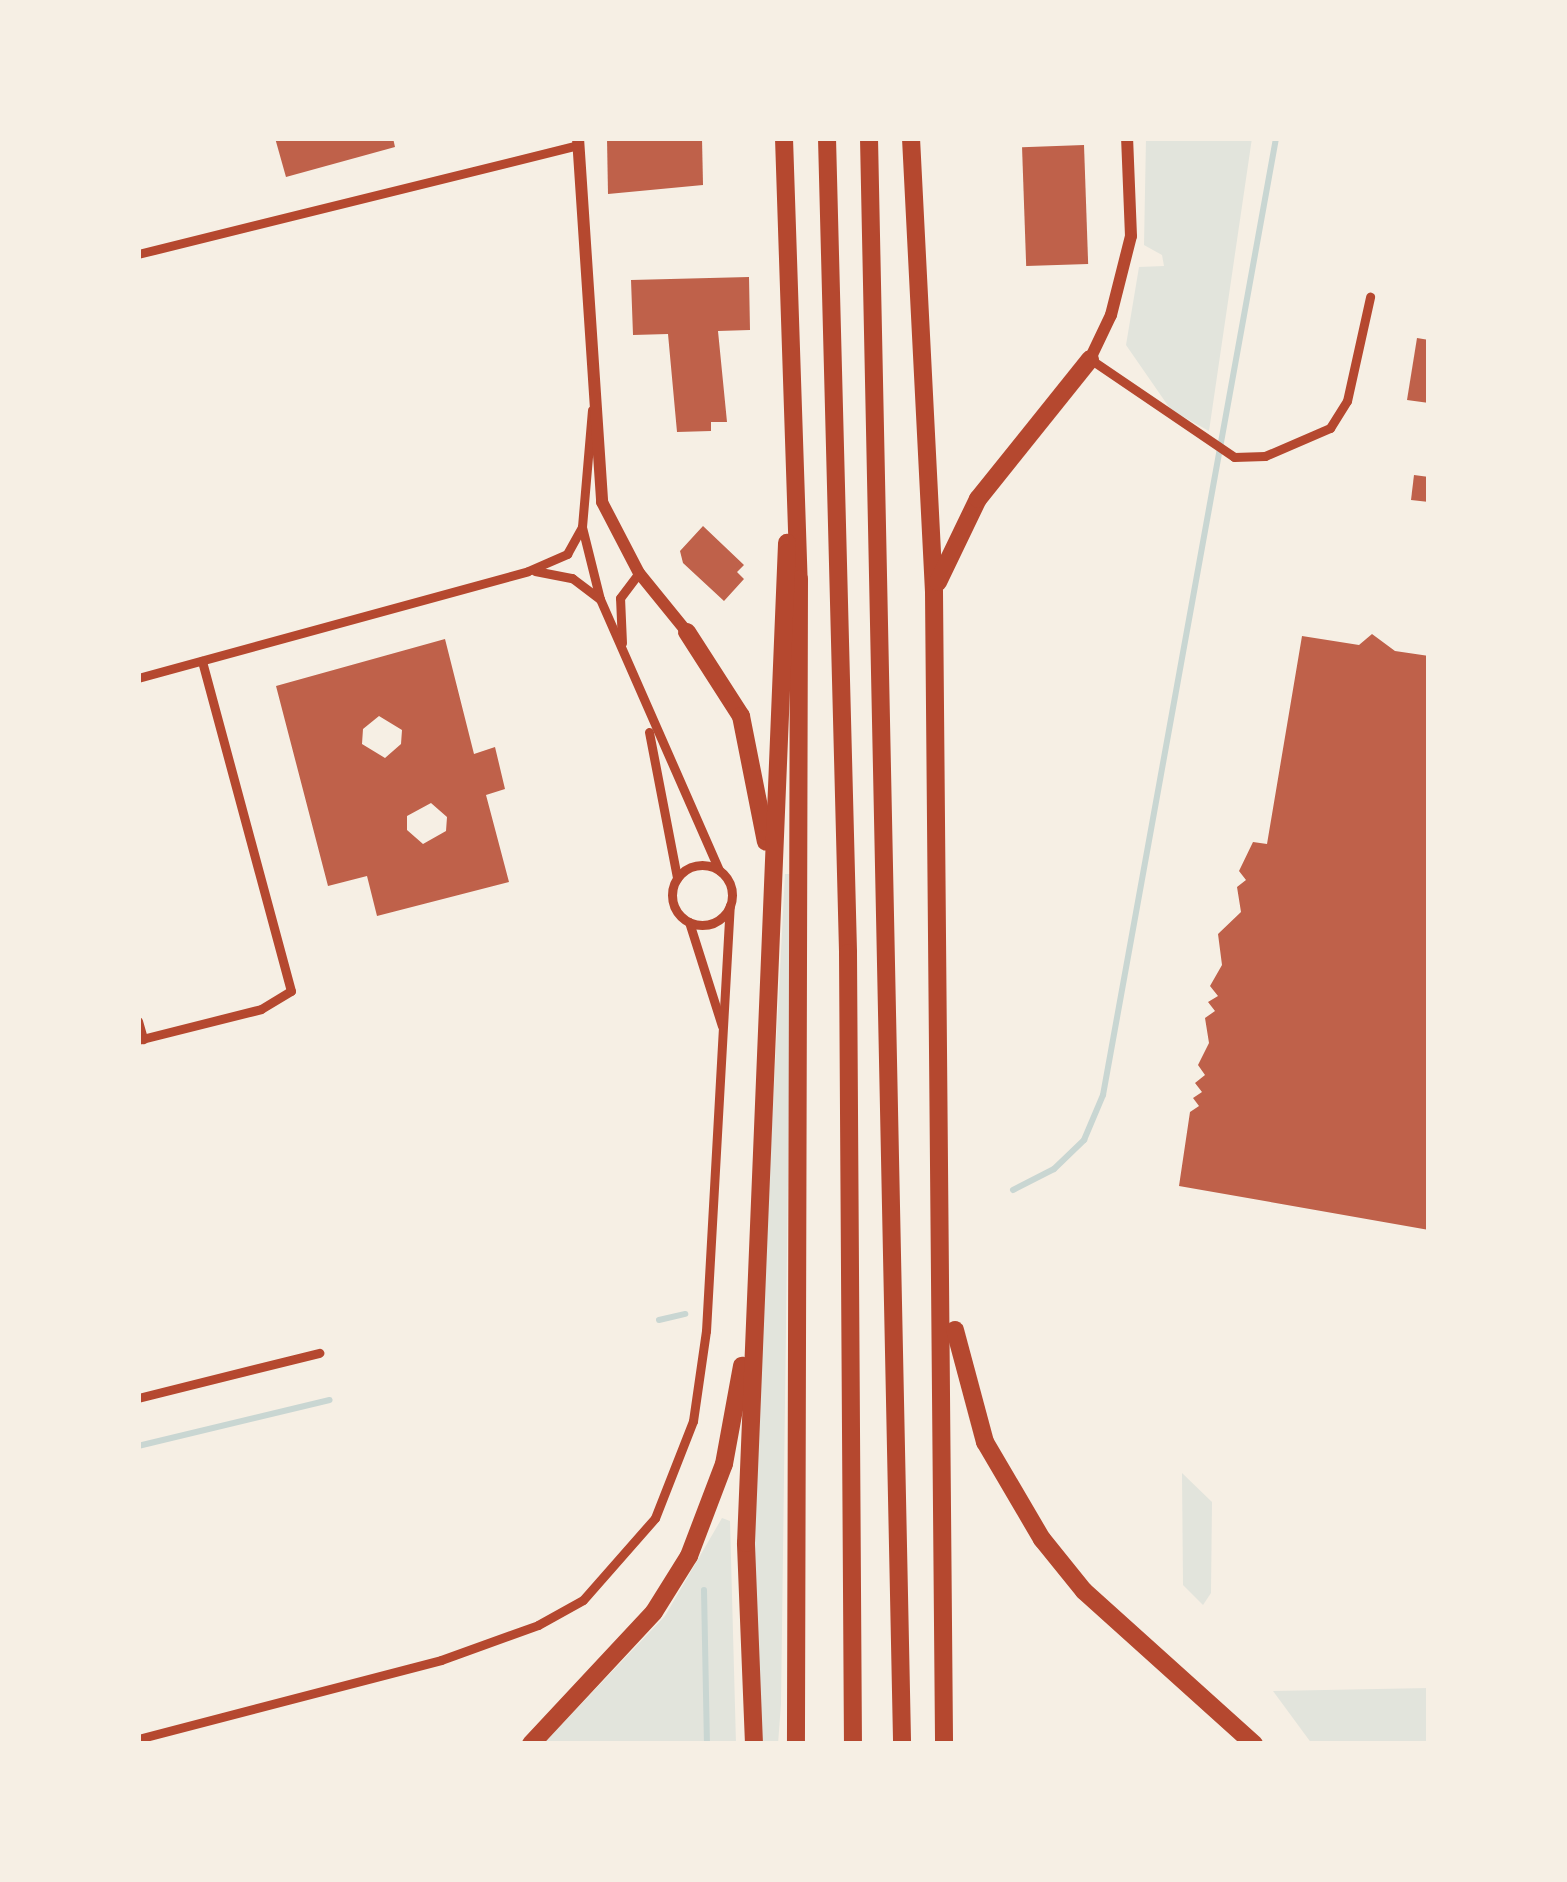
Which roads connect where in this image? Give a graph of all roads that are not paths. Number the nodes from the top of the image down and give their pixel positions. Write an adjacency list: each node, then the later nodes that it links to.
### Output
1 (784, 138): 11 (highway)
2 (826, 138): 38 (highway)
3 (869, 138): 39 (highway)
4 (911, 138): 15 (highway)
5 (1127, 138): 9 (street)
6 (579, 141): 7 (street); 10 (street)
7 (138, 254)
8 (1370, 297): 9 (street)
9 (1090, 359): 15 (highway)
10 (592, 410): 12 (street); 14 (street)
11 (792, 431): 25 (highway); 37 (highway)
12 (582, 527): 13 (street); 16 (street)
13 (528, 571): 16 (street); 19 (street)
14 (639, 573): 17 (street); 18 (street)
15 (934, 592): 30 (highway)
16 (600, 598): 18 (street)
17 (687, 632): 25 (highway)
18 (623, 654): 21 (street)
19 (202, 661): 20 (street); 29 (street)
20 (138, 678)
21 (641, 704): 22 (street); 23 (street)
22 (719, 870): 23 (street); 24 (street)
23 (677, 878): 26 (street)
24 (730, 906): 26 (street); 28 (street)
25 (772, 918): 31 (highway)
26 (688, 922): 28 (street)
27 (138, 1021): 29 (street)
28 (725, 1036): 34 (street)
29 (141, 1039)
30 (946, 1241): 40 (highway); 41 (highway)
31 (753, 1306): 35 (highway); 36 (highway)
32 (320, 1353): 33 (street)
33 (138, 1398)
34 (138, 1738)
35 (531, 1744)
36 (754, 1744)
37 (796, 1744)
38 (853, 1744)
39 (902, 1744)
40 (944, 1744)
41 (1254, 1744)

